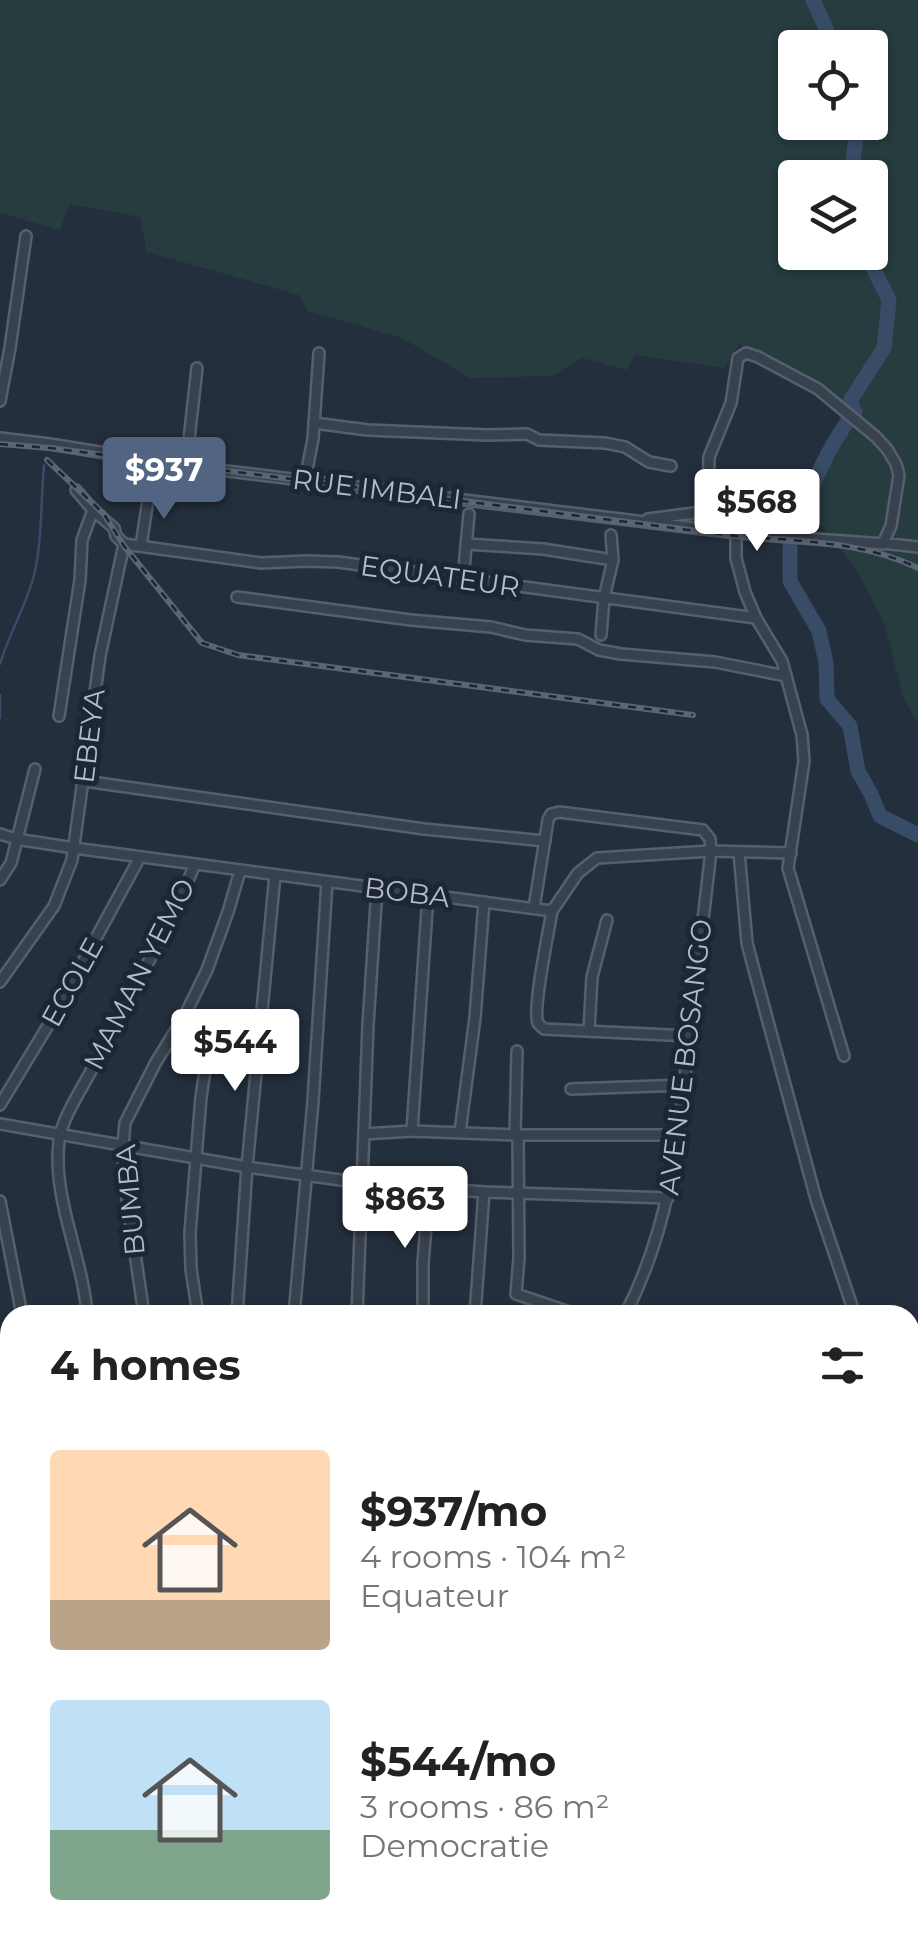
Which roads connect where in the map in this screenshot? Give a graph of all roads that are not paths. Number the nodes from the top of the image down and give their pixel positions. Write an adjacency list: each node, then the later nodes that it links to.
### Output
1 (26, 236): 4 (street)
2 (320, 353): 5 (street)
3 (197, 368): 7 (street)
4 (0, 401)
5 (314, 423): 8 (street); 9 (street)
6 (0, 438): 7 (street, RUE IMBALI)
7 (186, 466): 9 (street, RUE IMBALI)
8 (671, 466)
9 (306, 480): 14 (street, RUE IMBALI)
10 (76, 490): 12 (street)
11 (148, 493): 20 (street)
12 (93, 510): 17 (street); 29 (street)
13 (469, 514): 18 (street)
14 (635, 521): 15 (street); 19 (street)
15 (736, 533): 19 (street); 26 (street)
16 (612, 535): 22 (street)
17 (124, 544): 20 (street, EQUATEUR); 31 (street, EBEYA)
18 (466, 544): 22 (street); 23 (street)
19 (884, 544): 21 (street)
20 (140, 546): 23 (street, EQUATEUR)
21 (918, 547)
22 (613, 560): 25 (street)
23 (463, 579): 25 (street, EQUATEUR)
24 (237, 597): 28 (street)
25 (604, 598): 26 (street, EQUATEUR); 27 (street)
26 (756, 618): 28 (street)
27 (602, 636)
28 (786, 676): 38 (street)
29 (59, 716)
30 (35, 770): 33 (street)
31 (84, 781): 34 (street); 35 (street, EBEYA)
32 (0, 834): 33 (street, BOBA)
33 (16, 839): 35 (street, BOBA); 43 (street)
34 (545, 841): 36 (street); 48 (street)
35 (74, 848): 39 (street, BOBA); 51 (street, EBEYA)
36 (711, 851): 37 (street); 49 (street); 53 (street, AVENUE BOSANGO)
37 (739, 852): 38 (street); 88 (street)
38 (791, 853): 56 (street)
39 (140, 857): 40 (street, BOBA); 59 (street, ECOLE)
40 (195, 864): 41 (street, BOBA); 66 (street, MAMAN YEMO)
41 (240, 870): 42 (street, BOBA); 67 (street, BUMBA)
42 (275, 875): 44 (street, BOBA); 69 (street)
43 (0, 880)
44 (327, 882): 45 (street, BOBA); 70 (street)
45 (376, 888): 46 (street, BOBA); 63 (street)
46 (428, 895): 47 (street, BOBA); 61 (street)
47 (484, 902): 48 (street, BOBA); 62 (street)
48 (534, 908): 49 (street, BOBA)
49 (552, 912): 52 (street)
50 (607, 920): 52 (street)
51 (0, 982)
52 (589, 1032): 53 (street)
53 (690, 1036): 57 (street, AVENUE BOSANGO)
54 (210, 1038): 68 (street)
55 (516, 1051): 65 (street)
56 (844, 1056)
57 (684, 1085): 58 (street); 64 (street, AVENUE BOSANGO)
58 (571, 1089)
59 (0, 1105)
60 (0, 1124): 66 (street)
61 (412, 1132): 62 (street); 63 (street)
62 (460, 1132): 65 (street)
63 (364, 1134): 71 (street)
64 (679, 1134): 65 (street); 75 (street, AVENUE BOSANGO)
65 (516, 1135): 74 (street)
66 (59, 1136): 67 (street); 78 (street, MAMAN YEMO)
67 (122, 1144): 68 (street); 79 (street, BUMBA)
68 (196, 1158): 69 (street); 80 (street)
69 (247, 1167): 70 (street); 81 (street)
70 (304, 1176): 71 (street); 82 (street)
71 (362, 1183): 72 (street); 83 (street)
72 (429, 1189): 73 (street); 84 (street)
73 (484, 1192): 74 (street); 85 (street)
74 (519, 1193): 75 (street); 86 (street)
75 (668, 1198): 87 (street, AVENUE BOSANGO)
76 (0, 1201): 77 (street)
77 (20, 1305)
78 (86, 1305)
79 (143, 1305)
80 (197, 1305)
81 (237, 1305)
82 (295, 1305)
83 (357, 1305)
84 (424, 1305)
85 (475, 1305)
86 (548, 1305)
87 (628, 1305)
88 (852, 1305)
89 (0, 1834): 90 (street)
90 (0, 1843)

